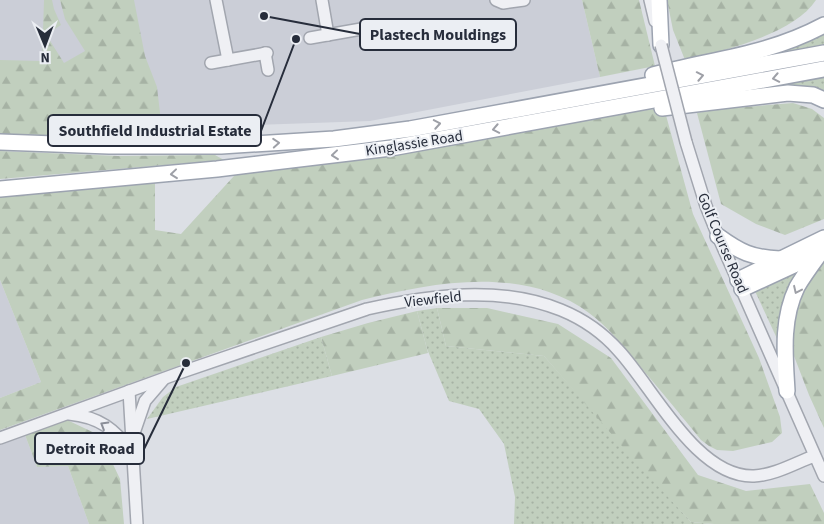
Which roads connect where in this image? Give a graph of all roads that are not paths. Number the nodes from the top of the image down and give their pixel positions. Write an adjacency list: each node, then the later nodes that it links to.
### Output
1 (216, 0): 13 (street)
2 (322, 0): 9 (street)
3 (496, 0): 4 (street)
4 (524, 0)
5 (650, 0): 11 (street, Golf Course Road)
6 (659, 0): 11 (main road)
7 (384, 25): 9 (street)
8 (824, 26): 18 (main road)
9 (328, 35): 10 (street)
10 (310, 38)
11 (661, 45): 22 (street, Golf Course Road, bridge)
12 (824, 53): 18 (main road, Kinglassie Road, one-way to 12)
13 (228, 60): 14 (street); 16 (street)
14 (211, 63)
15 (824, 69): 19 (main road, Kinglassie Road, one-way to 19)
16 (268, 70)
17 (824, 100): 19 (main road)
18 (524, 109): 20 (main road, Kinglassie Road, one-way to 18)
19 (517, 126): 21 (main road, Kinglassie Road, one-way to 21)
20 (0, 142)
21 (0, 190)
22 (718, 236): 24 (main road); 25 (street, Golf Course Road)
23 (823, 247): 24 (main road); 25 (main road); 28 (main road, one-way to 28)
24 (780, 259): 25 (main road)
25 (740, 284): 28 (street, Golf Course Road)
26 (164, 378): 27 (street, Viewfield); 31 (street); 32 (street, Viewfield)
27 (129, 391): 29 (street, Viewfield); 31 (street)
28 (787, 391): 32 (street, Golf Course Road)
29 (65, 414): 30 (street, Viewfield); 31 (street, one-way to 29)
30 (0, 438)
31 (132, 448): 34 (street)
32 (814, 456): 33 (street, Golf Course Road)
33 (824, 476)
34 (137, 524)

